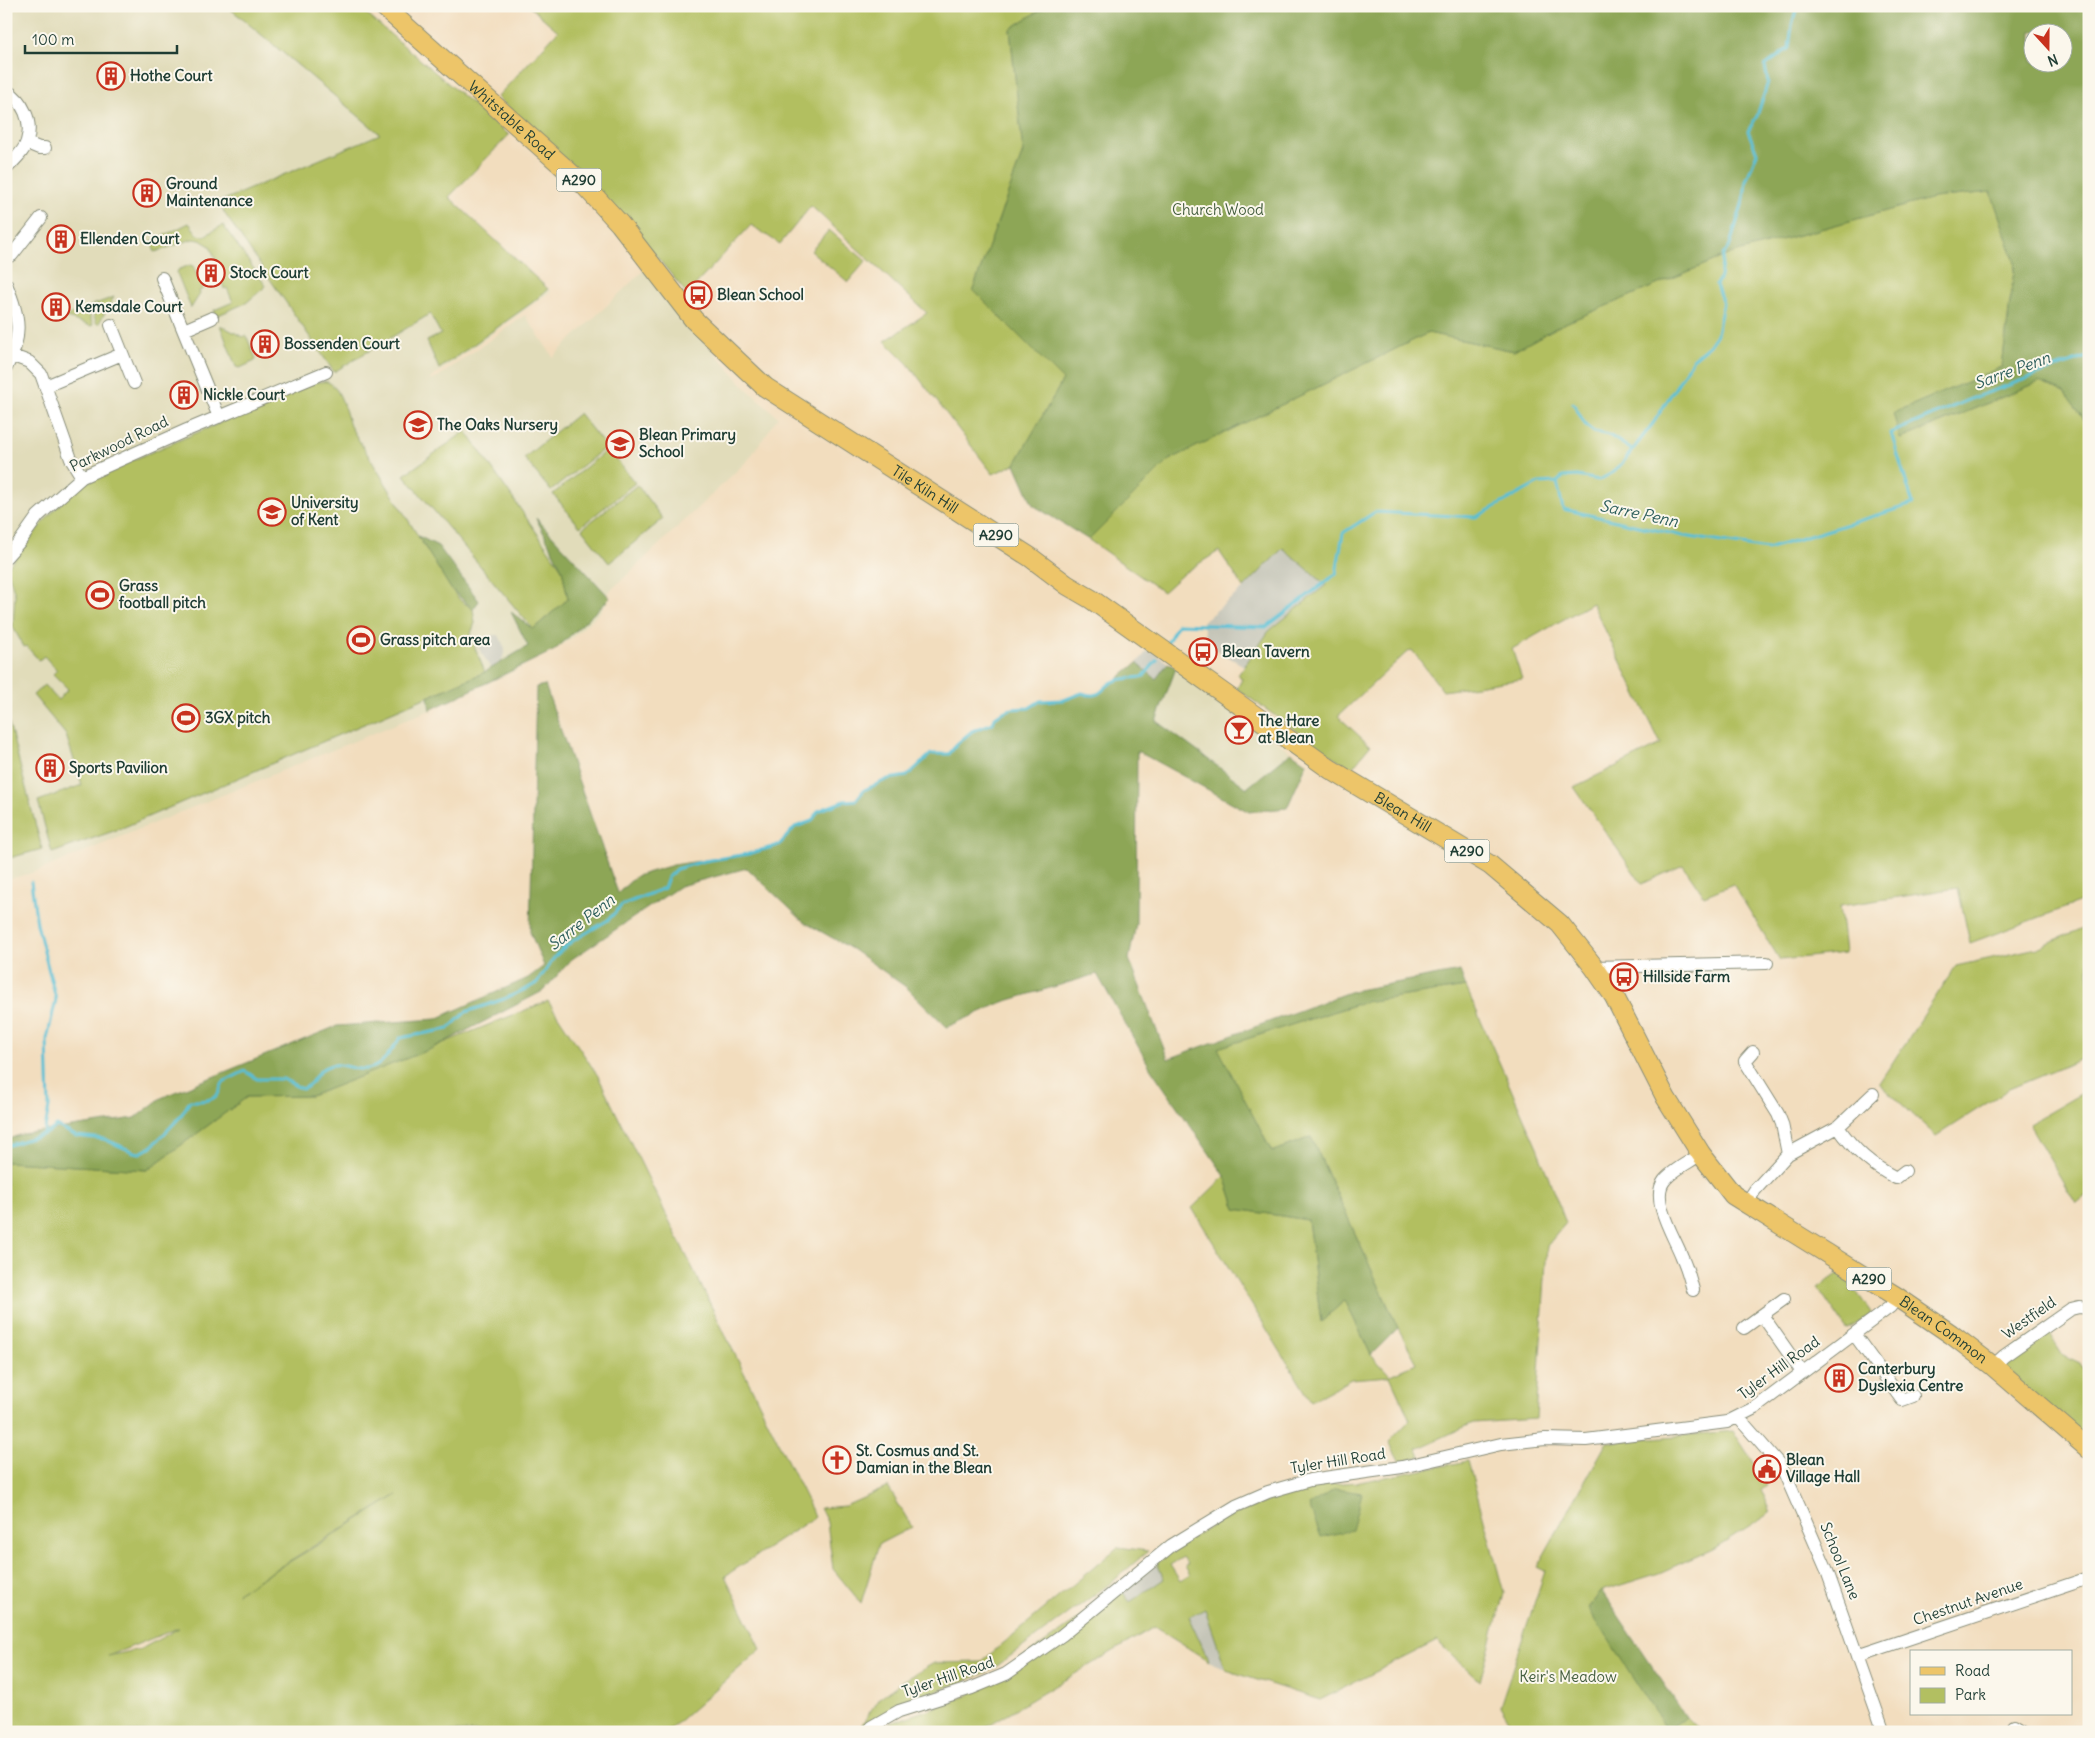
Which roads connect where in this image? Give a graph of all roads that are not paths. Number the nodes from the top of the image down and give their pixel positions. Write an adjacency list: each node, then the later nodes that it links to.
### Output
1 (383, 6): 17 (main road, Whitstable Road / A290)
2 (6, 90): 3 (street)
3 (27, 143): 4 (street); 5 (street)
4 (45, 148)
5 (6, 169)
6 (42, 218): 7 (street)
7 (6, 256)
8 (162, 278): 12 (street)
9 (6, 284): 14 (street)
10 (212, 318): 12 (street)
11 (111, 326): 13 (street)
12 (184, 330): 20 (street)
13 (122, 354): 18 (street); 19 (street)
14 (13, 356): 15 (street); 19 (street)
15 (6, 368)
16 (326, 372): 20 (street, Parkwood Road)
17 (752, 375): 23 (main road, Tile Kiln Hill / A290)
18 (134, 383)
19 (46, 386): 21 (street)
20 (219, 417): 21 (street, Parkwood Road)
21 (82, 477): 22 (street, Parkwood Road)
22 (6, 557)
23 (1197, 673): 25 (main road, Blean Hill / A290)
24 (1767, 963): 25 (street)
25 (1594, 966): 28 (main road, Blean Hill / A290)
26 (1753, 1052): 31 (street)
27 (1873, 1094): 29 (street)
28 (1666, 1098): 30 (main road, Blean Common / A290)
29 (1838, 1127): 31 (street); 32 (street)
30 (1701, 1154): 33 (main road, Blean Common / A290); 34 (street)
31 (1788, 1154): 33 (street)
32 (1905, 1171)
33 (1746, 1204): 35 (main road, Blean Common / A290)
34 (1693, 1290)
35 (1897, 1297): 40 (street, Tyler Hill Road); 41 (main road, Blean Common / A290)
36 (1784, 1299): 38 (street)
37 (2089, 1308): 41 (street, Westfield)
38 (1762, 1315): 39 (street); 42 (street)
39 (1744, 1328)
40 (1854, 1334): 42 (street, Tyler Hill Road); 43 (street)
41 (1993, 1366): 45 (main road, Blean Common / A290)
42 (1802, 1372): 44 (street, Tyler Hill Road)
43 (1913, 1396)
44 (1738, 1417): 47 (street, School Lane); 48 (street, Tyler Hill Road)
45 (2089, 1449)
46 (2089, 1578): 47 (street, Chestnut Avenue)
47 (1857, 1656): 49 (street, School Lane)
48 (867, 1732)
49 (1884, 1732)

